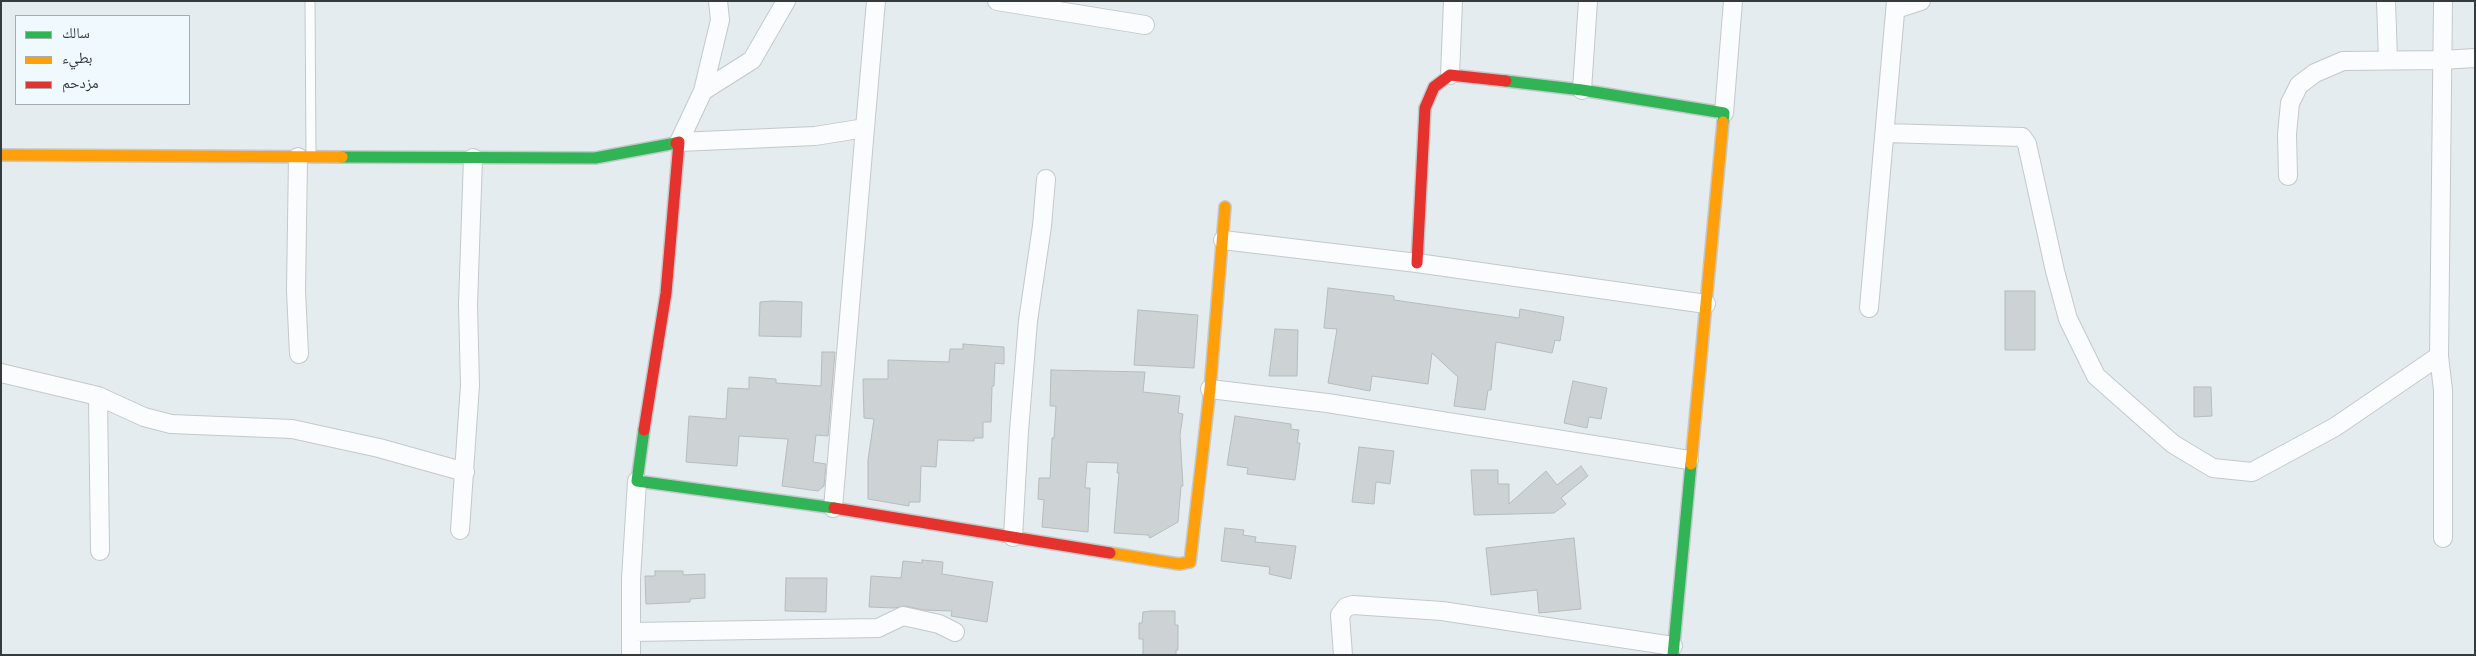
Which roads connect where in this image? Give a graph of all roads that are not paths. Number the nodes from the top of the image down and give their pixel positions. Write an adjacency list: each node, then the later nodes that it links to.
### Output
1 (310, 1): 25 (lane)
2 (718, 1): 19 (street)
3 (786, 1): 19 (street)
4 (876, 1): 21 (street)
5 (997, 1): 13 (street)
6 (1453, 1): 17 (street)
7 (1588, 1): 18 (street)
8 (1733, 1): 20 (street)
9 (1921, 1): 12 (street)
10 (2386, 1): 15 (street)
11 (2443, 1): 16 (street)
12 (1896, 5): 22 (street)
13 (1146, 25)
14 (2475, 58): 16 (street)
15 (2388, 60): 16 (street); 27 (street)
16 (2442, 60): 35 (street)
17 (1450, 75): 18 (street); 31 (street)
18 (1582, 90): 20 (street)
19 (703, 91): 23 (street)
20 (1724, 114): 32 (street)
21 (865, 128): 23 (street); 42 (street)
22 (1884, 133): 33 (street); 35 (street)
23 (679, 142): 26 (street); 41 (street)
24 (1, 155): 25 (street)
25 (305, 157): 26 (street); 34 (street)
26 (473, 158): 40 (street)
27 (2288, 176)
28 (1046, 179): 44 (street)
29 (1225, 206): 30 (street)
30 (1222, 240): 31 (street); 37 (street)
31 (1417, 263): 32 (street)
32 (1706, 304): 39 (street)
33 (1869, 308)
34 (299, 354)
35 (2439, 356): 45 (street)
36 (1, 373): 38 (street)
37 (1210, 389): 39 (street); 44 (street)
38 (98, 396): 40 (street); 46 (street)
39 (1690, 460): 49 (street)
40 (465, 472): 43 (street)
41 (637, 481): 42 (street); 47 (street)
42 (833, 508): 44 (street)
43 (460, 530)
44 (1013, 537)
45 (2443, 538)
46 (100, 552)
47 (632, 632): 48 (street); 50 (street)
48 (955, 632)
49 (1673, 650): 51 (street)
50 (631, 655)
51 (1343, 655)

